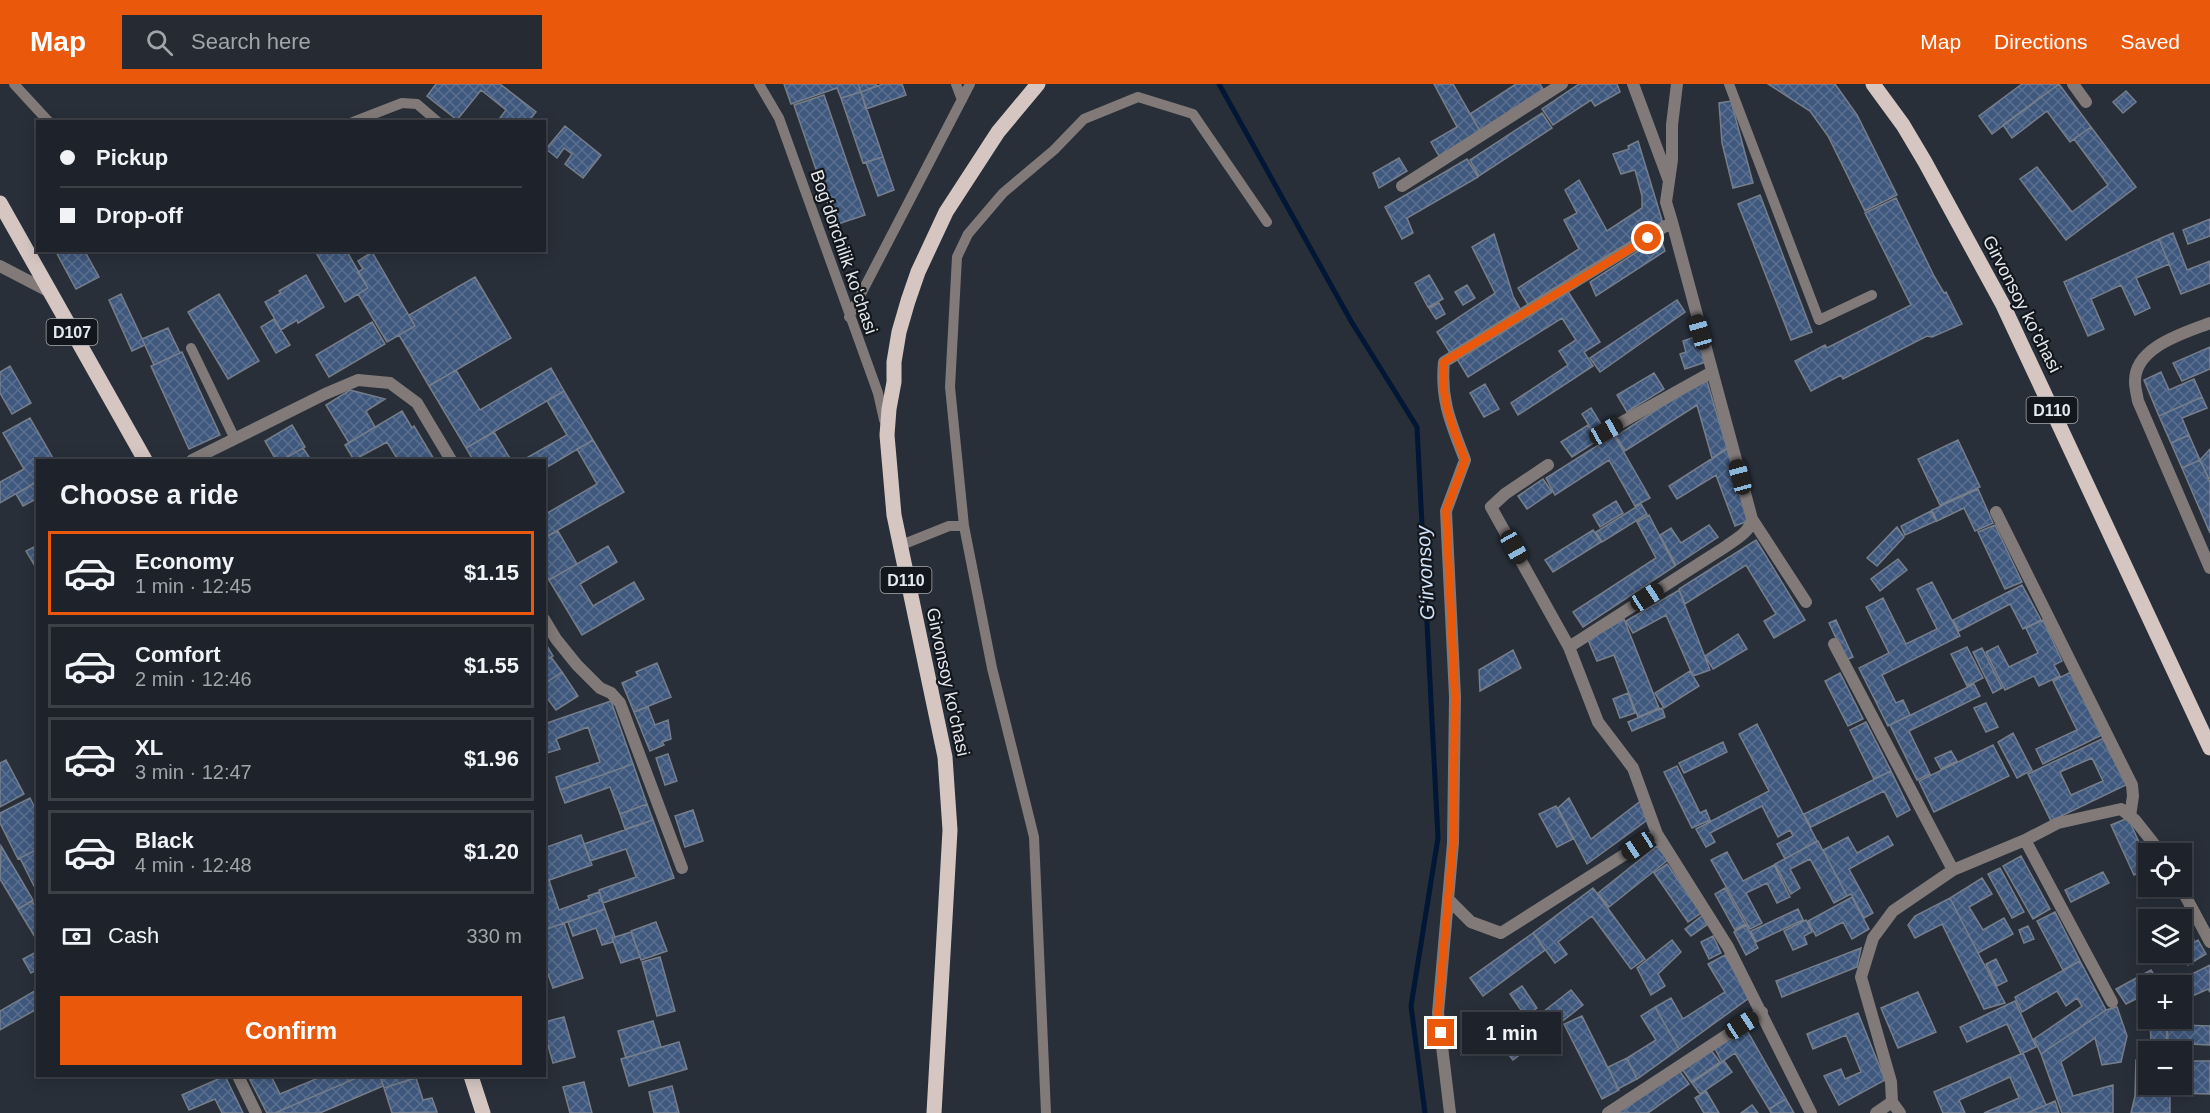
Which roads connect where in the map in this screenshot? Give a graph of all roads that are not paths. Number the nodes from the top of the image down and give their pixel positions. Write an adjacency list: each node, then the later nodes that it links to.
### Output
1 (14, 84): 14 (lane)
2 (956, 84): 12 (lane)
3 (970, 84): 12 (lane)
4 (1038, 84): 30 (main road, Girvonsoy koʻchasi / D110)
5 (1563, 84): 18 (street)
6 (1633, 84): 17 (street)
7 (1677, 84): 17 (street)
8 (1729, 84): 24 (lane)
9 (1873, 84): 45 (main road, Girvonsoy koʻchasi / D110)
10 (2073, 84): 13 (street)
11 (763, 87): 25 (lane, Bogʻdorchilik koʻchasi)
12 (962, 100): 25 (lane)
13 (2086, 102)
14 (47, 120)
15 (358, 120): 16 (lane)
16 (436, 120)
17 (1669, 182): 21 (street)
18 (1402, 186)
19 (0, 203): 23 (main road, D107)
20 (1267, 222): 38 (lane)
21 (1672, 222): 28 (street); 53 (street)
22 (0, 266): 23 (street)
23 (48, 291): 32 (main road, D107)
24 (1872, 295)
25 (849, 317): 30 (lane, Bogʻdorchilik koʻchasi)
26 (2210, 323): 40 (street)
27 (191, 348): 31 (lane)
28 (1712, 372): 29 (street); 37 (street)
29 (1606, 431)
30 (887, 435): 39 (main road, Girvonsoy koʻchasi / D110)
31 (235, 439): 33 (street); 34 (street)
32 (144, 459)
33 (194, 459)
34 (450, 459)
35 (1548, 465): 44 (street)
36 (1996, 512): 46 (street)
37 (1752, 519): 41 (street); 44 (street)
38 (964, 526): 39 (lane); 63 (lane)
39 (899, 546): 62 (main road, Girvonsoy koʻchasi / D110)
40 (2210, 568)
41 (1806, 602)
42 (546, 622): 50 (street)
43 (1834, 644): 51 (street)
44 (1569, 646): 47 (street)
45 (2210, 748)
46 (2130, 816): 48 (street); 49 (street)
47 (1657, 834): 53 (street); 56 (street)
48 (2025, 840): 51 (street); 55 (street)
49 (2153, 843)
50 (682, 868)
51 (1953, 870): 59 (street)
52 (2186, 897): 54 (street)
53 (1448, 899): 64 (street)
54 (2210, 942)
55 (2112, 1002)
56 (1762, 1012): 65 (street); 66 (street)
57 (238, 1077): 60 (street)
58 (471, 1077): 61 (main road)
59 (1892, 1102): 67 (street); 68 (street)
60 (256, 1113)
61 (483, 1113)
62 (933, 1113)
63 (1046, 1113)
64 (1450, 1113)
65 (1608, 1113)
66 (1811, 1113)
67 (1876, 1113)
68 (1900, 1113)

